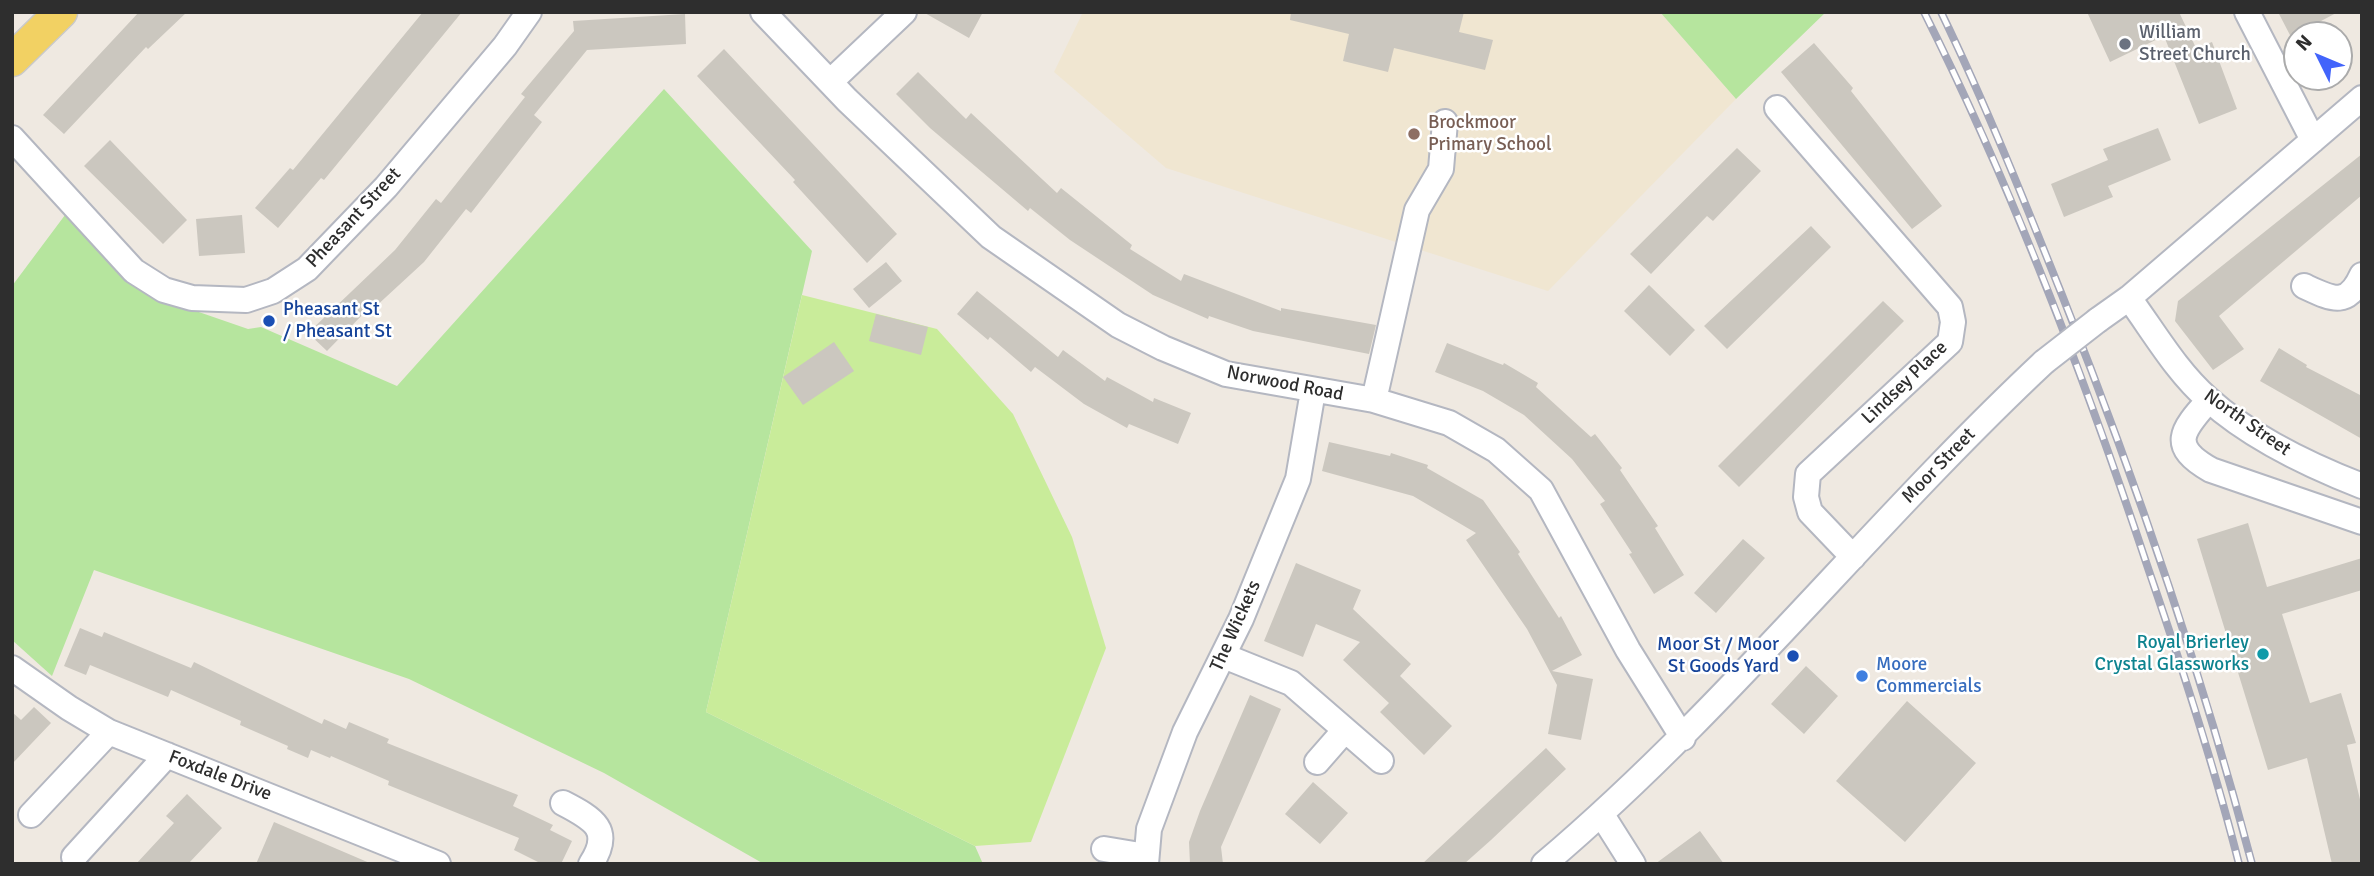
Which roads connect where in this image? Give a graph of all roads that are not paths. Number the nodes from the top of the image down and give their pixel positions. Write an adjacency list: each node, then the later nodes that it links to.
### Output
1 (61, 12): 6 (main road)
2 (528, 12): 11 (street, Pheasant Street)
3 (763, 12): 7 (street, Norwood Road)
4 (904, 12): 7 (street)
5 (2248, 12): 12 (street)
6 (12, 60)
7 (830, 82): 16 (street, Norwood Road)
8 (2362, 98): 12 (street, Moor Street)
9 (1777, 108): 21 (street, Lindsey Place)
10 (1445, 122): 17 (street)
11 (12, 138)
12 (2313, 140): 15 (street, Moor Street)
13 (2362, 275): 14 (street)
14 (2304, 286)
15 (2129, 298): 18 (street, North Street); 21 (street, Moor Street, bridge)
16 (1313, 391): 17 (street, Norwood Road); 22 (street, The Wickets)
17 (1374, 400): 26 (street, Norwood Road)
18 (2209, 400): 19 (street, North Street); 20 (street)
19 (2362, 486)
20 (2362, 522)
21 (1853, 557): 26 (street, Moor Street)
22 (1224, 656): 24 (street); 35 (street, The Wickets)
23 (12, 668): 25 (street, Foxdale Drive)
24 (1345, 730): 28 (street); 29 (street)
25 (109, 732): 27 (street, Foxdale Drive); 31 (street)
26 (1683, 738): 32 (street, Moor Street)
27 (167, 755): 34 (street); 36 (street, Foxdale Drive)
28 (1381, 761)
29 (1317, 762)
30 (563, 803): 37 (street)
31 (31, 815)
32 (1602, 815): 38 (street, Moor Street); 39 (street)
33 (1104, 849): 35 (street, The Wickets)
34 (74, 857)
35 (1146, 860)
36 (438, 864)
37 (591, 864)
38 (1544, 864)
39 (1633, 864)

